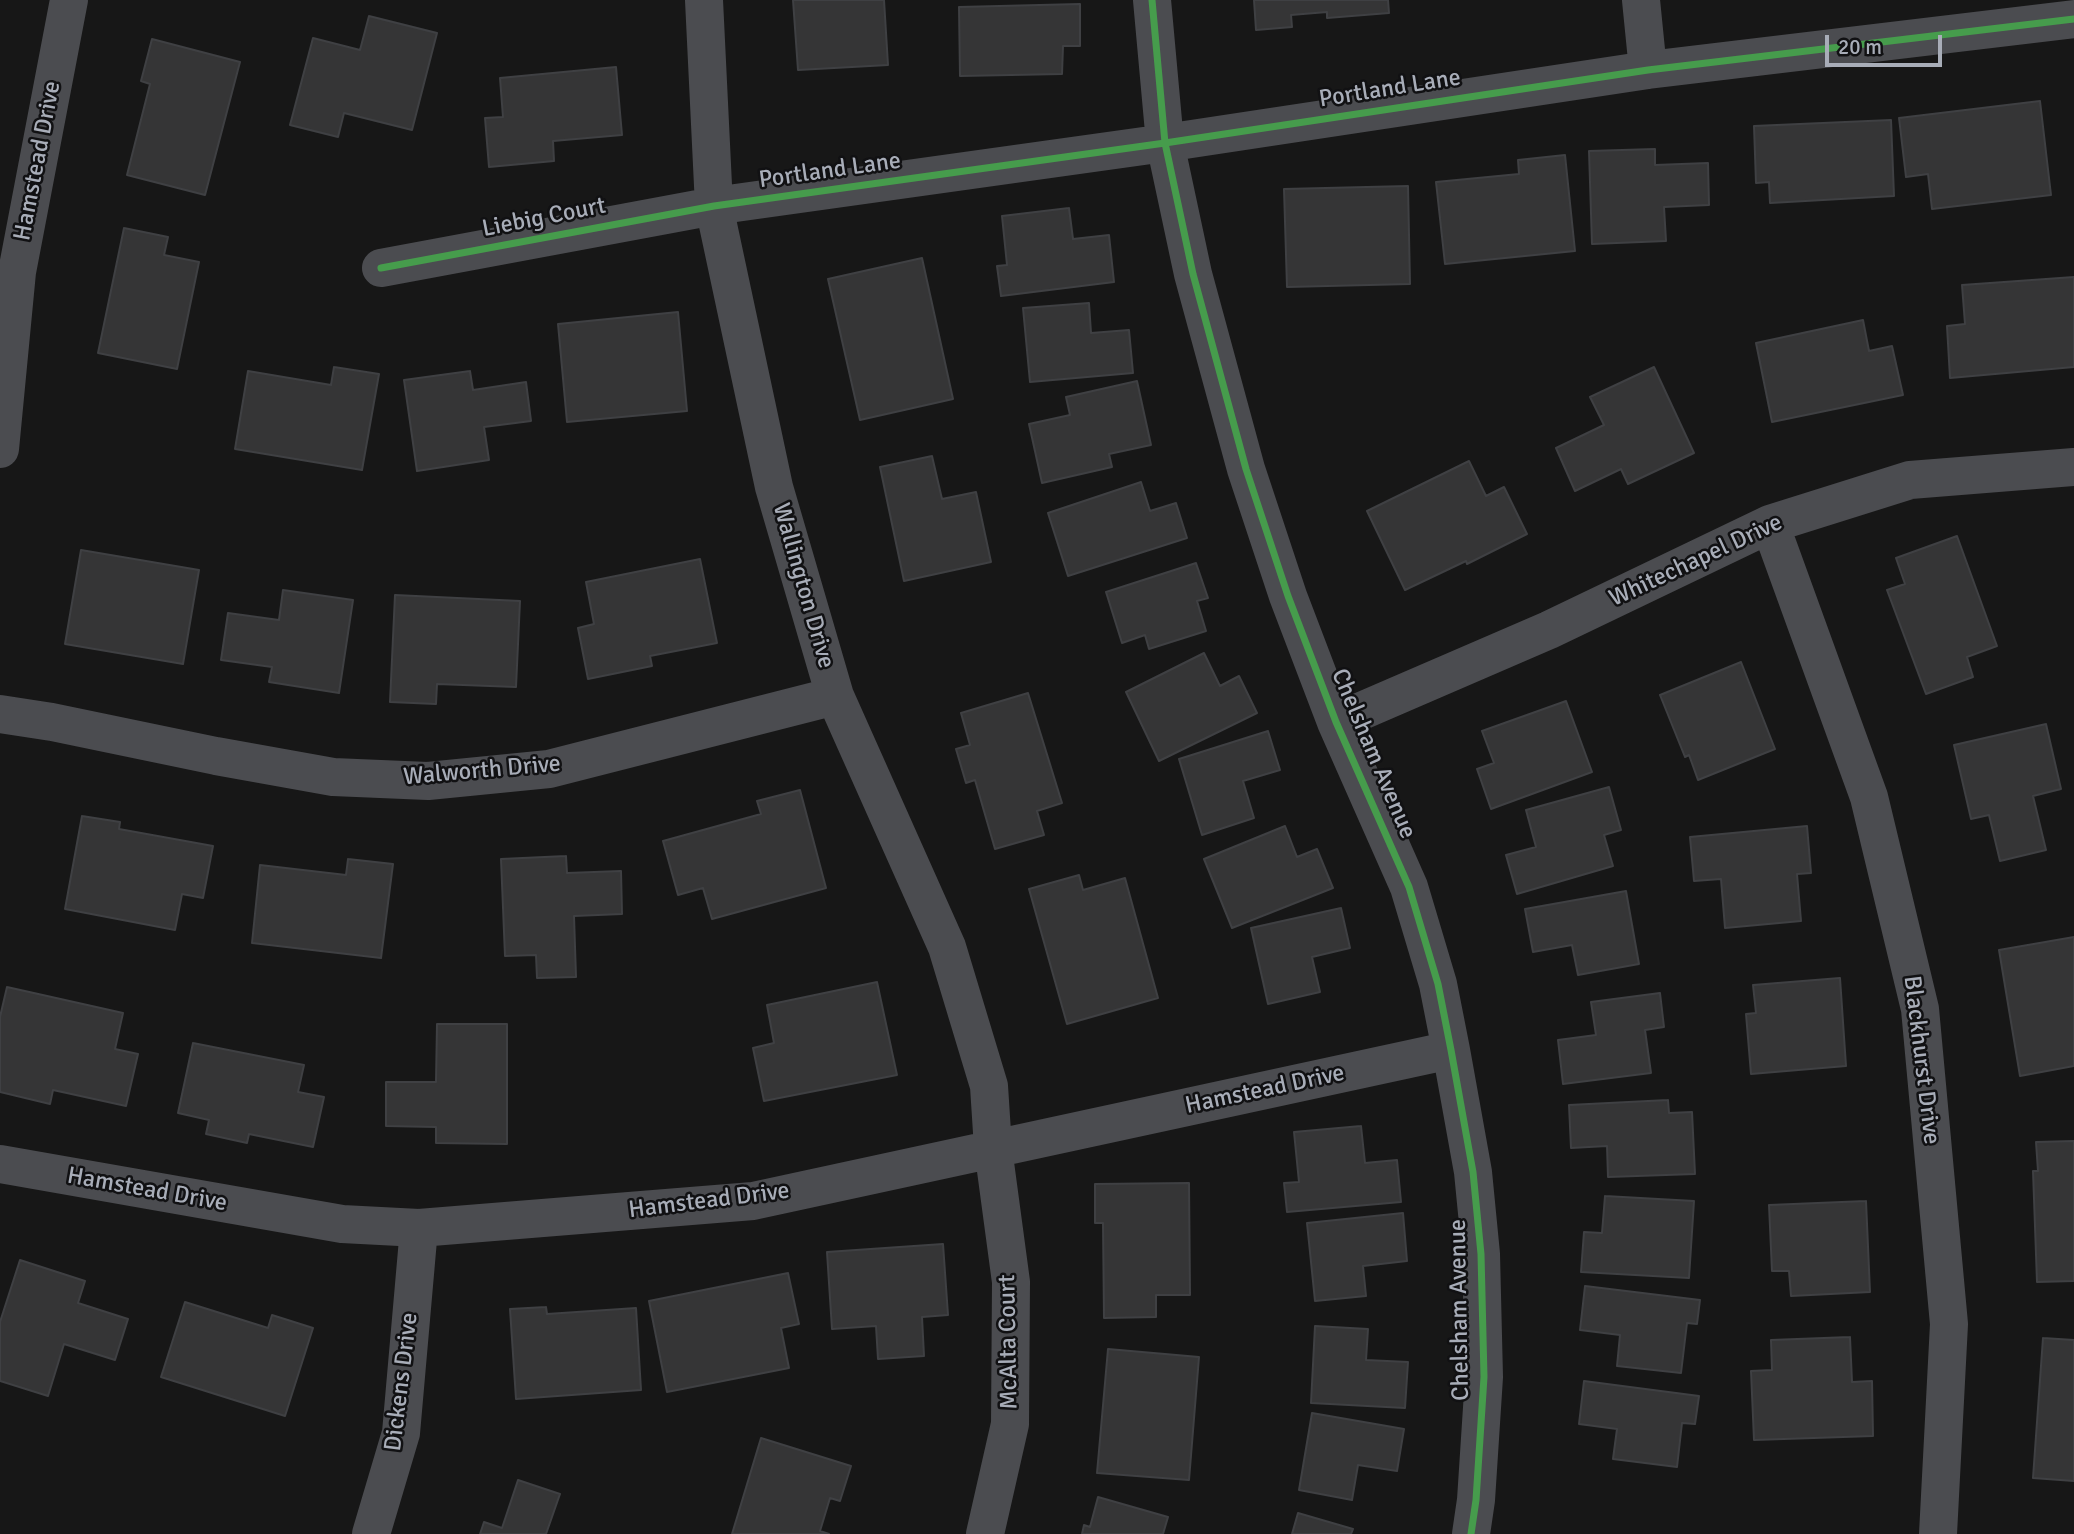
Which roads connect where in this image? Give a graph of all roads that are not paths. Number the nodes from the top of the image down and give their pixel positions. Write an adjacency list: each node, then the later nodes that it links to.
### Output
1 (69, 0): 10 (street, Hamstead Drive)
2 (704, 0): 8 (street, Wallington Drive)
3 (1152, 0): 7 (street, Chelsham Avenue)
4 (1642, 0): 6 (street)
5 (2074, 19): 6 (street, Portland Lane)
6 (1648, 70): 7 (street, Portland Lane)
7 (1165, 143): 8 (street, Portland Lane); 15 (street, Chelsham Avenue)
8 (714, 206): 9 (street, Liebig Court); 13 (street, Wallington Drive)
9 (382, 268)
10 (0, 449)
11 (2074, 467): 12 (street, Whitechapel Drive)
12 (1770, 524): 15 (street, Whitechapel Drive); 23 (street, Blackhurst Drive)
13 (835, 696): 14 (street, Walworth Drive); 17 (street, Wallington Drive)
14 (0, 714)
15 (1336, 722): 16 (street, Chelsham Avenue)
16 (1451, 1050): 17 (street, Hamstead Drive); 22 (street, Chelsham Avenue)
17 (993, 1148): 19 (street, Hamstead Drive); 21 (street, McAlta Court)
18 (0, 1164): 19 (street, Hamstead Drive)
19 (419, 1228): 20 (street, Dickens Drive)
20 (370, 1534)
21 (985, 1534)
22 (1471, 1534)
23 (1938, 1534)

